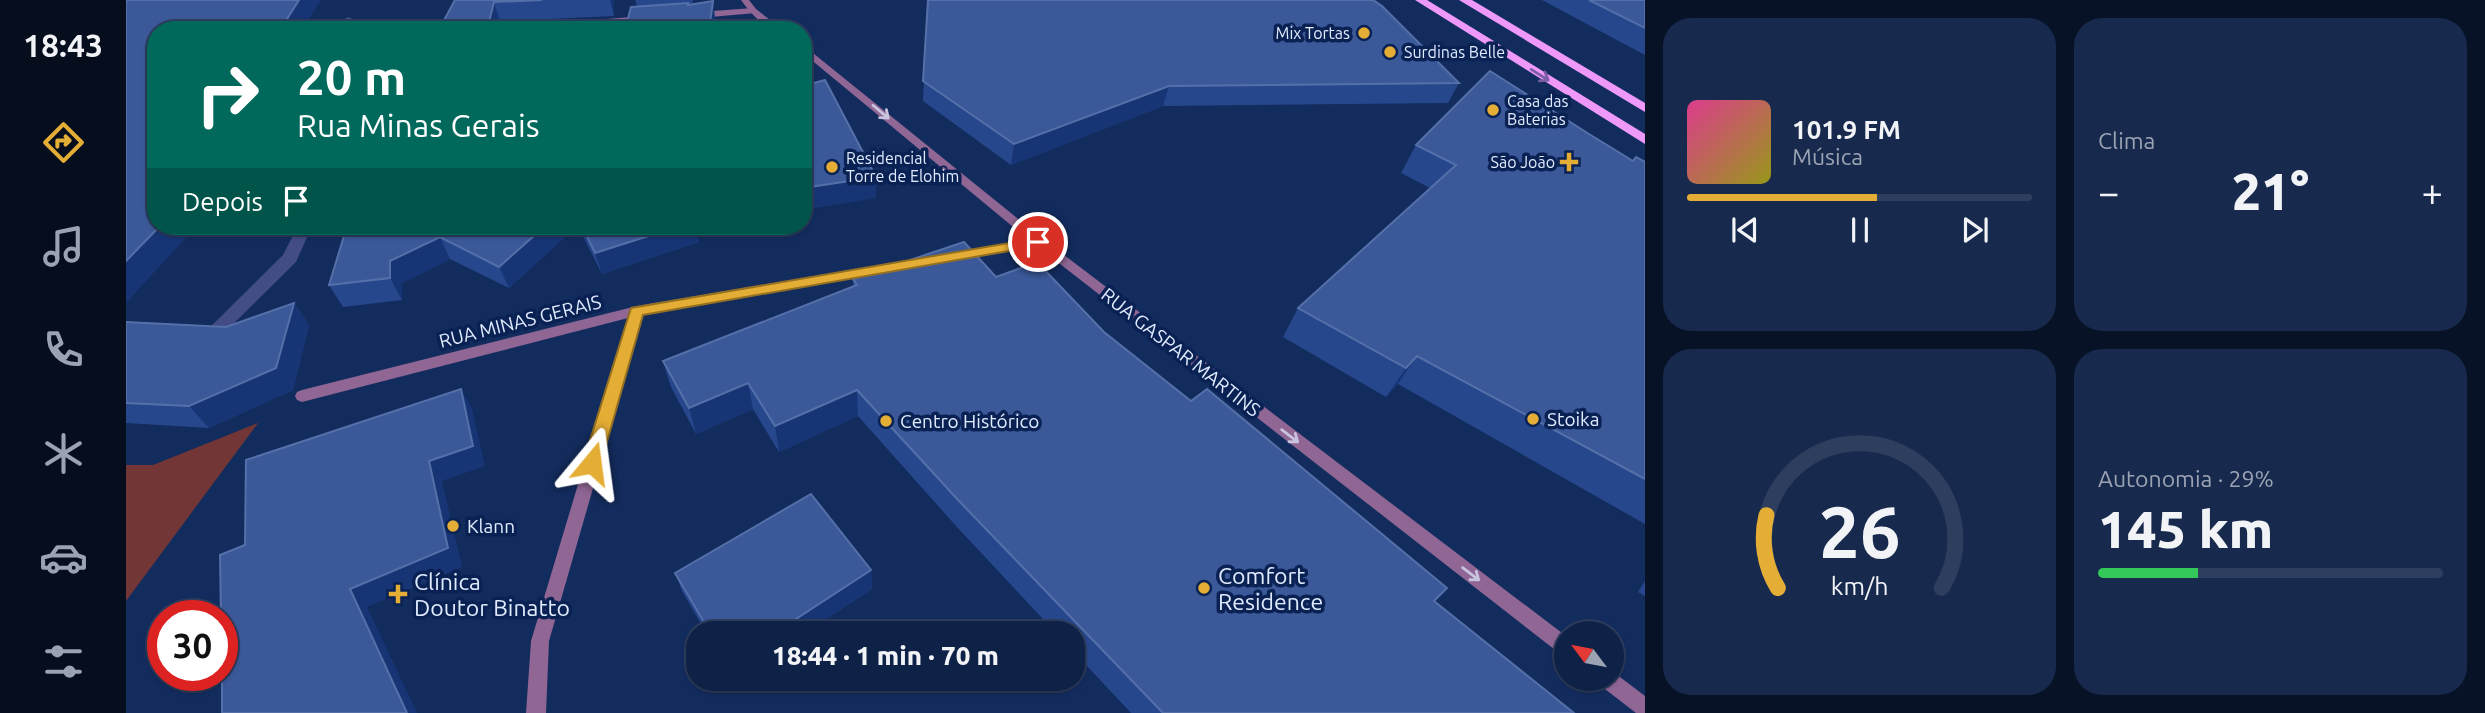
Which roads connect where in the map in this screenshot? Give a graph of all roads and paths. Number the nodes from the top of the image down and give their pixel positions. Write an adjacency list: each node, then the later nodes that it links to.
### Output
1 (745, 0): 4 (street)
2 (1420, 0): 11 (main road, one-way to 11)
3 (1464, 0): 10 (main road)
4 (753, 10): 5 (street); 8 (street)
5 (691, 15)
6 (654, 18): 7 (street)
7 (616, 21)
8 (767, 21)
9 (812, 55): 12 (street, RUA GASPAR MARTINS, one-way to 12)
10 (1645, 108)
11 (1645, 140)
12 (1038, 242): 13 (street); 17 (street, RUA GASPAR MARTINS, one-way to 17)
13 (945, 258)
14 (918, 263): 15 (street, RUA MINAS GERAIS)
15 (637, 311): 16 (street, RUA MINAS GERAIS); 20 (street)
16 (302, 396)
17 (1554, 638)
18 (1623, 691): 19 (street)
19 (1645, 708)
20 (536, 713)

